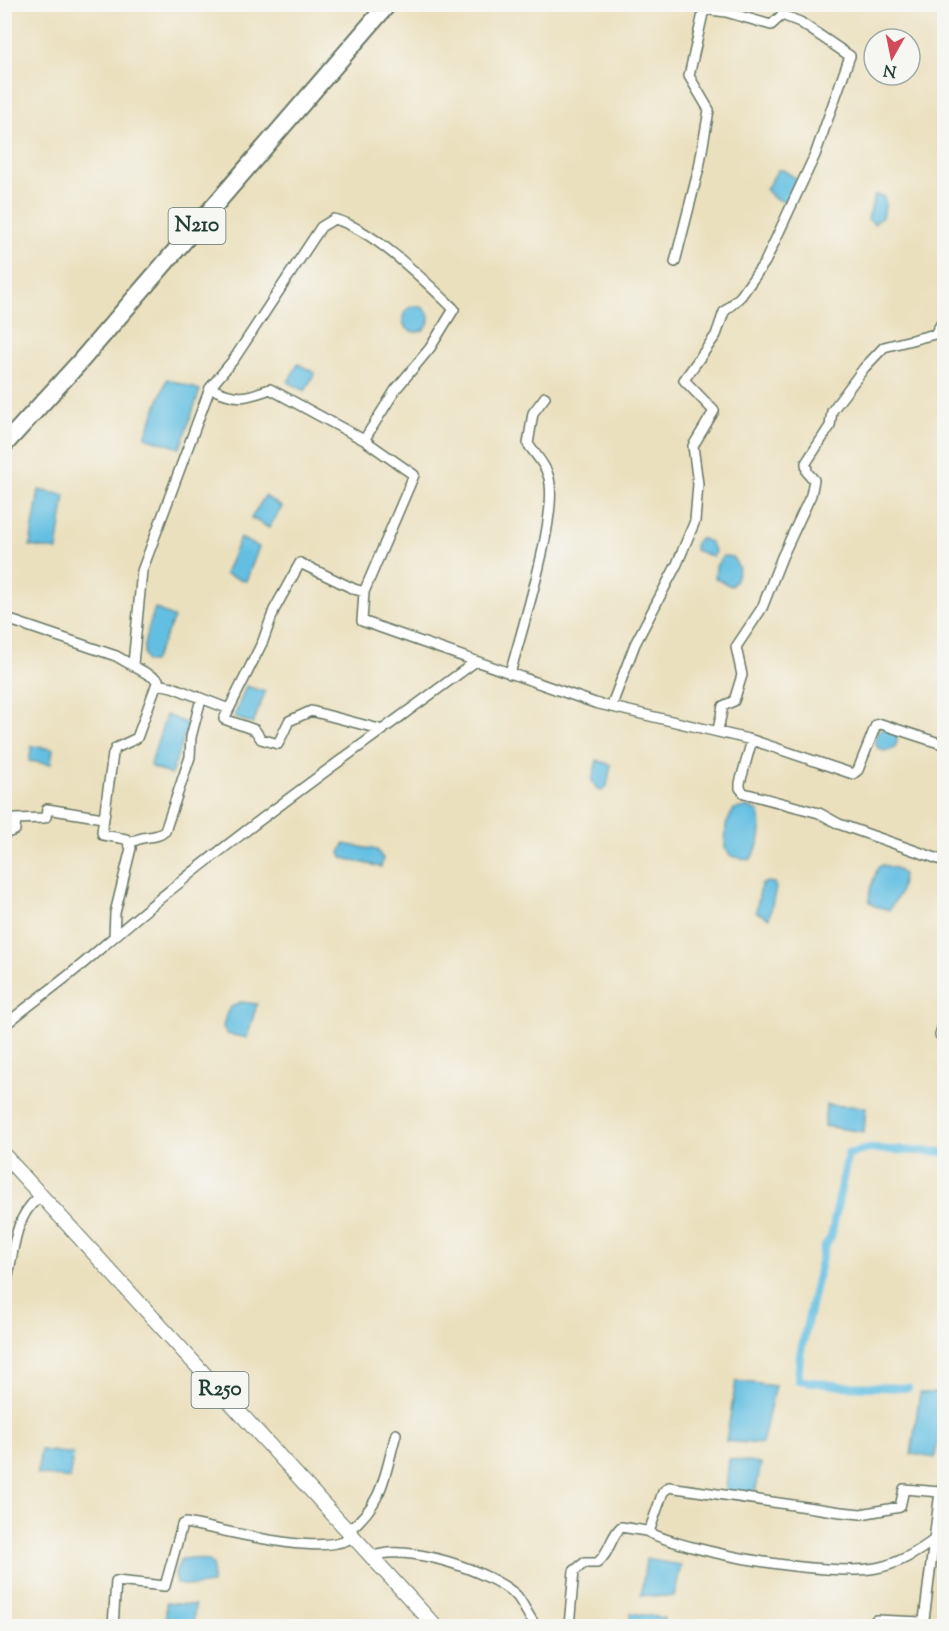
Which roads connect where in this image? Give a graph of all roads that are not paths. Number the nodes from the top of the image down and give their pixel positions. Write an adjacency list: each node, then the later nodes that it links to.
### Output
1 (388, 4): 9 (highway, N210)
2 (784, 4): 3 (street)
3 (782, 15): 4 (street); 17 (street)
4 (675, 262)
5 (945, 319): 20 (street)
6 (210, 388): 8 (street); 8 (street); 13 (street)
7 (544, 397): 14 (street)
8 (363, 440): 10 (street)
9 (4, 445)
10 (364, 592): 12 (street); 18 (street)
11 (4, 618): 13 (street)
12 (475, 662): 14 (street); 19 (street)
13 (133, 664): 15 (street)
14 (510, 675): 17 (street)
15 (158, 684): 16 (street); 23 (street)
16 (201, 699): 18 (street); 25 (street)
17 (611, 706): 20 (street)
18 (229, 709): 19 (street)
19 (383, 730): 27 (street)
20 (717, 730): 21 (street)
21 (752, 740): 22 (street); 26 (street)
22 (939, 743)
23 (103, 818): 24 (street); 25 (street)
24 (4, 834)
25 (131, 843): 27 (street)
26 (945, 861)
27 (114, 936): 29 (street)
28 (945, 1022): 30 (street)
29 (4, 1026)
30 (940, 1035)
31 (4, 1155): 38 (main road, R250)
32 (4, 1164): 33 (main road, R250)
33 (37, 1199): 34 (street); 38 (main road, R250)
34 (4, 1292)
35 (396, 1434): 38 (street)
36 (942, 1488): 37 (street); 39 (street)
37 (646, 1532): 39 (street); 45 (street)
38 (348, 1536): 40 (main road, R250); 41 (street); 42 (main road, R250)
39 (934, 1540): 46 (street)
40 (372, 1557): 43 (main road, R250); 44 (street)
41 (113, 1626)
42 (426, 1626)
43 (435, 1626)
44 (536, 1626)
45 (569, 1626)
46 (869, 1626)

